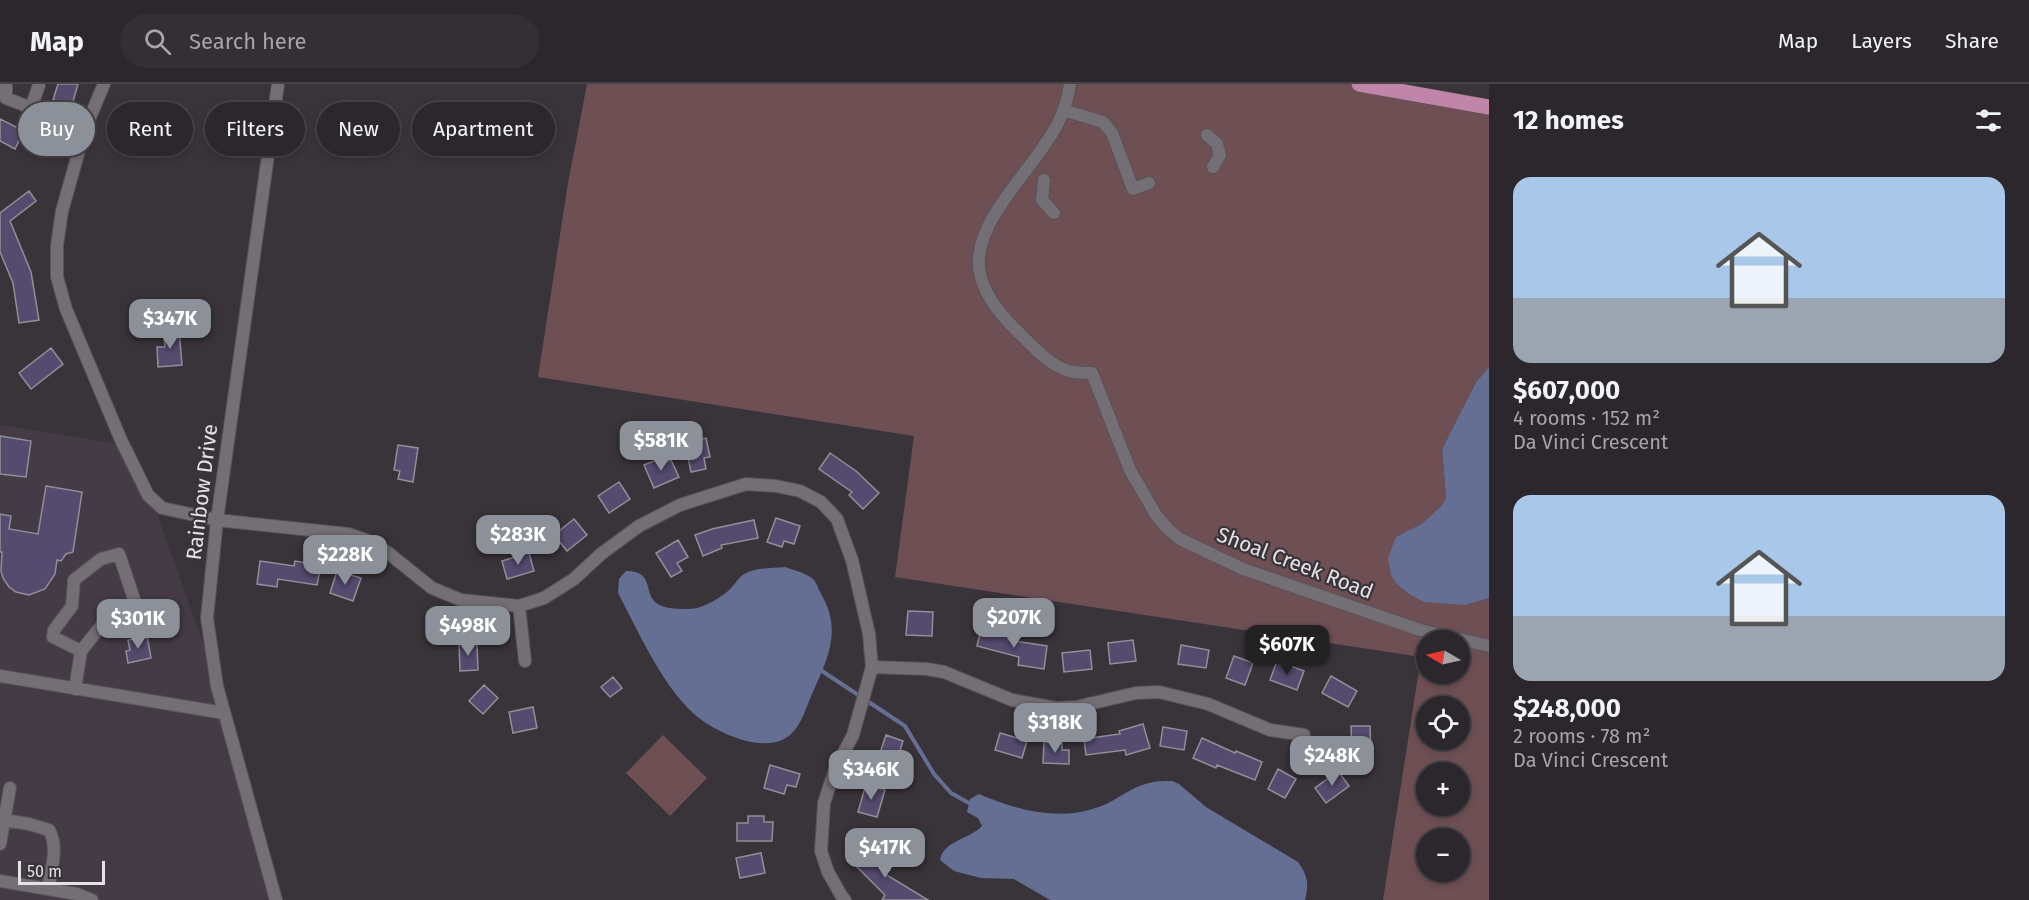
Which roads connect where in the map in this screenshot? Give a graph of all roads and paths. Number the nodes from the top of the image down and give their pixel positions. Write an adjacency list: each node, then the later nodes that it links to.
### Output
1 (6, 84): 2 (street)
2 (39, 84)
3 (104, 84): 15 (street)
4 (278, 84): 15 (street, Rainbow Drive)
5 (1070, 84): 9 (street, Shoal Creek Road)
6 (1359, 84): 7 (main road)
7 (1381, 86): 8 (main road)
8 (1489, 107)
9 (1063, 110): 13 (street); 17 (street, Shoal Creek Road)
10 (1207, 135): 11 (street)
11 (1213, 167)
12 (1044, 180): 14 (street)
13 (1149, 183)
14 (1054, 213)
15 (217, 520): 16 (street); 23 (street, Rainbow Drive)
16 (519, 606): 19 (street); 20 (street)
17 (1489, 646)
18 (81, 651): 18 (street); 22 (street)
19 (525, 662)
20 (872, 667): 24 (street); 32 (street)
21 (0, 676): 22 (street)
22 (75, 689): 23 (street)
23 (224, 712): 31 (street, Rainbow Drive)
24 (1304, 735)
25 (10, 788): 26 (street)
26 (4, 820): 27 (street); 29 (street)
27 (0, 844)
28 (0, 881): 29 (street)
29 (48, 889): 30 (street)
30 (92, 900)
31 (276, 900)
32 (845, 900)

